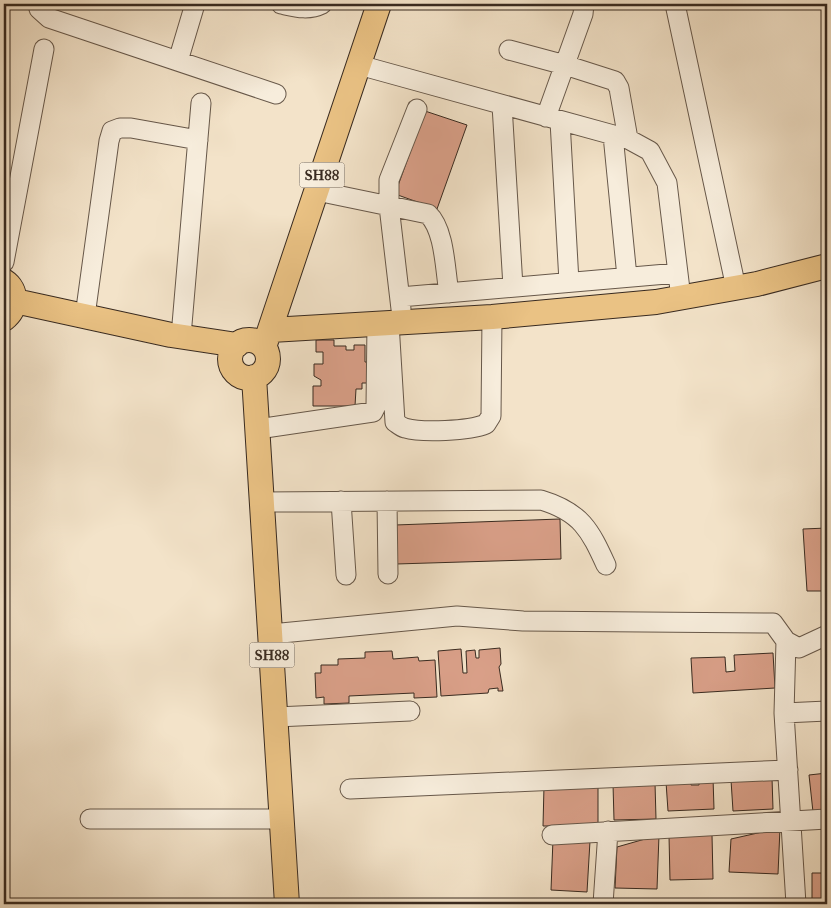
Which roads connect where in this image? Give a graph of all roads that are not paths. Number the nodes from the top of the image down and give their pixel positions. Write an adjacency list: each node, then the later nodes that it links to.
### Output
1 (38, 4): 10 (street)
2 (195, 4): 10 (street)
3 (281, 4): 4 (street)
4 (322, 4)
5 (379, 4): 11 (main road, SH88)
6 (584, 4): 12 (street)
7 (675, 4): 28 (street)
8 (44, 49): 22 (street)
9 (508, 50): 12 (street)
10 (178, 62): 13 (street)
11 (359, 65): 15 (street); 20 (main road, SH88)
12 (565, 65): 17 (street); 18 (street)
13 (276, 94)
14 (201, 104): 19 (street)
15 (502, 105): 17 (street); 27 (street)
16 (416, 109): 21 (street)
17 (553, 119): 18 (street); 26 (street)
18 (621, 137): 24 (street); 25 (street)
19 (198, 140): 33 (street); 36 (street)
20 (317, 191): 21 (street); 37 (main road, SH88)
21 (388, 206): 29 (street); 30 (street)
22 (4, 262)
23 (827, 266): 28 (main road)
24 (678, 273): 25 (street); 31 (street)
25 (627, 277): 26 (street)
26 (569, 282): 27 (street)
27 (513, 287): 29 (street)
28 (736, 288): 31 (main road)
29 (449, 293): 30 (street)
30 (400, 297): 35 (street)
31 (681, 298): 34 (main road)
32 (7, 300): 33 (main road)
33 (85, 316): 36 (main road)
34 (492, 317): 35 (main road); 35 (street)
35 (390, 323): 37 (main road); 40 (street)
36 (181, 336): 38 (main road)
37 (267, 338): 38 (main road); 39 (main road)
38 (237, 344): 39 (main road)
39 (254, 377): 40 (main road, SH88)
40 (258, 429): 43 (main road, SH88)
41 (341, 501): 42 (street); 43 (street); 46 (street)
42 (387, 501): 44 (street); 45 (street)
43 (262, 502): 47 (main road, SH88)
44 (606, 565)
45 (388, 574)
46 (346, 575)
47 (271, 634): 49 (street); 53 (main road, SH88)
48 (827, 635): 49 (street)
49 (786, 641): 52 (street)
50 (410, 711): 53 (street)
51 (827, 711): 52 (street)
52 (784, 713): 54 (street)
53 (276, 718): 58 (main road, SH88)
54 (788, 770): 55 (street); 59 (street)
55 (350, 789)
56 (827, 818): 59 (street)
57 (90, 819): 58 (street)
58 (282, 819): 62 (main road, SH88)
59 (791, 821): 60 (street); 64 (street)
60 (608, 831): 61 (street); 63 (street)
61 (552, 834)
62 (288, 904)
63 (603, 904)
64 (796, 904)

